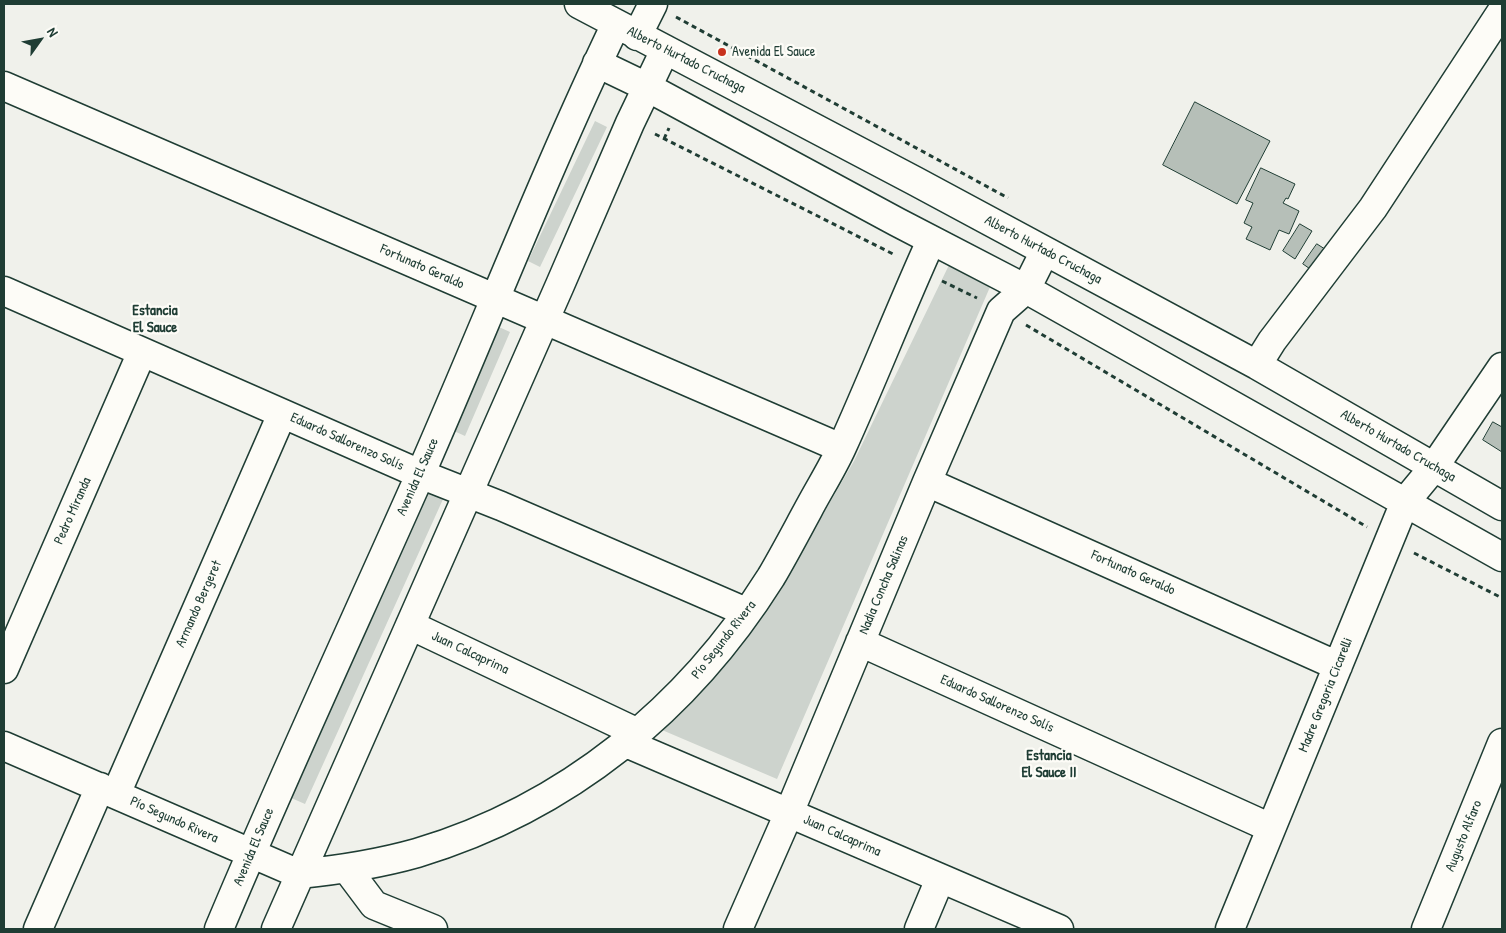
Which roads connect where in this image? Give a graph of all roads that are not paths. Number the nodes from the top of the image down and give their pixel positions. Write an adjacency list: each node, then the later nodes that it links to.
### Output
1 (579, 4): 4 (street, Alberto Hurtado Cruchaga)
2 (653, 4): 4 (street, Avenida El Sauce)
3 (1502, 11): 16 (street)
4 (627, 30): 5 (street, Alberto Hurtado Cruchaga); 6 (street, Avenida El Sauce)
5 (665, 50): 8 (street); 10 (street, Alberto Hurtado Cruchaga)
6 (597, 63): 8 (street); 13 (street, Avenida El Sauce)
7 (4, 86): 13 (street, Fortunato Geraldo)
8 (647, 88): 9 (street); 14 (street)
9 (932, 241): 11 (street); 19 (street, Pío Segundo Rivera)
10 (1045, 251): 11 (street, Nadia Concha Salinas); 16 (street, Alberto Hurtado Cruchaga)
11 (1026, 289): 22 (street, Nadia Concha Salinas); 24 (street)
12 (4, 291): 15 (street, Eduardo Sallorenzo Solís)
13 (494, 298): 14 (street, Fortunato Geraldo); 21 (street, Avenida El Sauce)
14 (545, 320): 19 (street, Fortunato Geraldo); 23 (street)
15 (142, 352): 18 (street, Eduardo Sallorenzo Solís); 31 (street, Pedro Miranda)
16 (1257, 365): 20 (street, Alberto Hurtado Cruchaga)
17 (1502, 367): 20 (street, Madre Gregoria Cicarelli)
18 (282, 414): 21 (street, Eduardo Sallorenzo Solís); 35 (street, Armando Bergeret)
19 (841, 448): 27 (street, Pío Segundo Rivera)
20 (1434, 468): 24 (street, Madre Gregoria Cicarelli); 25 (street, Alberto Hurtado Cruchaga)
21 (420, 474): 23 (street, Eduardo Sallorenzo Solís); 39 (street, Avenida El Sauce)
22 (927, 482): 29 (street, Nadia Concha Salinas); 30 (street, Fortunato Geraldo)
23 (469, 492): 27 (street, Eduardo Sallorenzo Solís); 28 (street)
24 (1405, 502): 26 (street); 30 (street, Madre Gregoria Cicarelli)
25 (1502, 506)
26 (1502, 557)
27 (746, 612): 32 (street, Pío Segundo Rivera)
28 (410, 625): 32 (street, Juan Calcaprima); 41 (street)
29 (860, 642): 37 (street, Nadia Concha Salinas); 38 (street, Eduardo Sallorenzo Solís)
30 (1338, 666): 38 (street, Madre Gregoria Cicarelli)
31 (4, 669)
32 (632, 738): 37 (street, Juan Calcaprima); 40 (street, Pío Segundo Rivera)
33 (1502, 743): 36 (street, Augusto Alfaro)
34 (4, 746): 35 (street, Pío Segundo Rivera)
35 (108, 791): 39 (street, Pío Segundo Rivera); 43 (street, Armando Bergeret)
36 (1492, 797): 51 (street, Augusto Alfaro)
37 (789, 813): 42 (street, Juan Calcaprima); 47 (street, Nadia Concha Salinas)
38 (1271, 828): 50 (street, Madre Gregoria Cicarelli)
39 (250, 854): 41 (street, Pío Segundo Rivera); 44 (street, Avenida El Sauce)
40 (347, 868): 41 (street, Pío Segundo Rivera); 46 (street)
41 (299, 874): 45 (street)
42 (940, 879): 48 (street); 49 (street, Juan Calcaprima)
43 (38, 929)
44 (220, 929)
45 (276, 929)
46 (433, 929)
47 (738, 929)
48 (919, 929)
49 (1058, 929)
50 (1230, 929)
51 (1426, 929)

